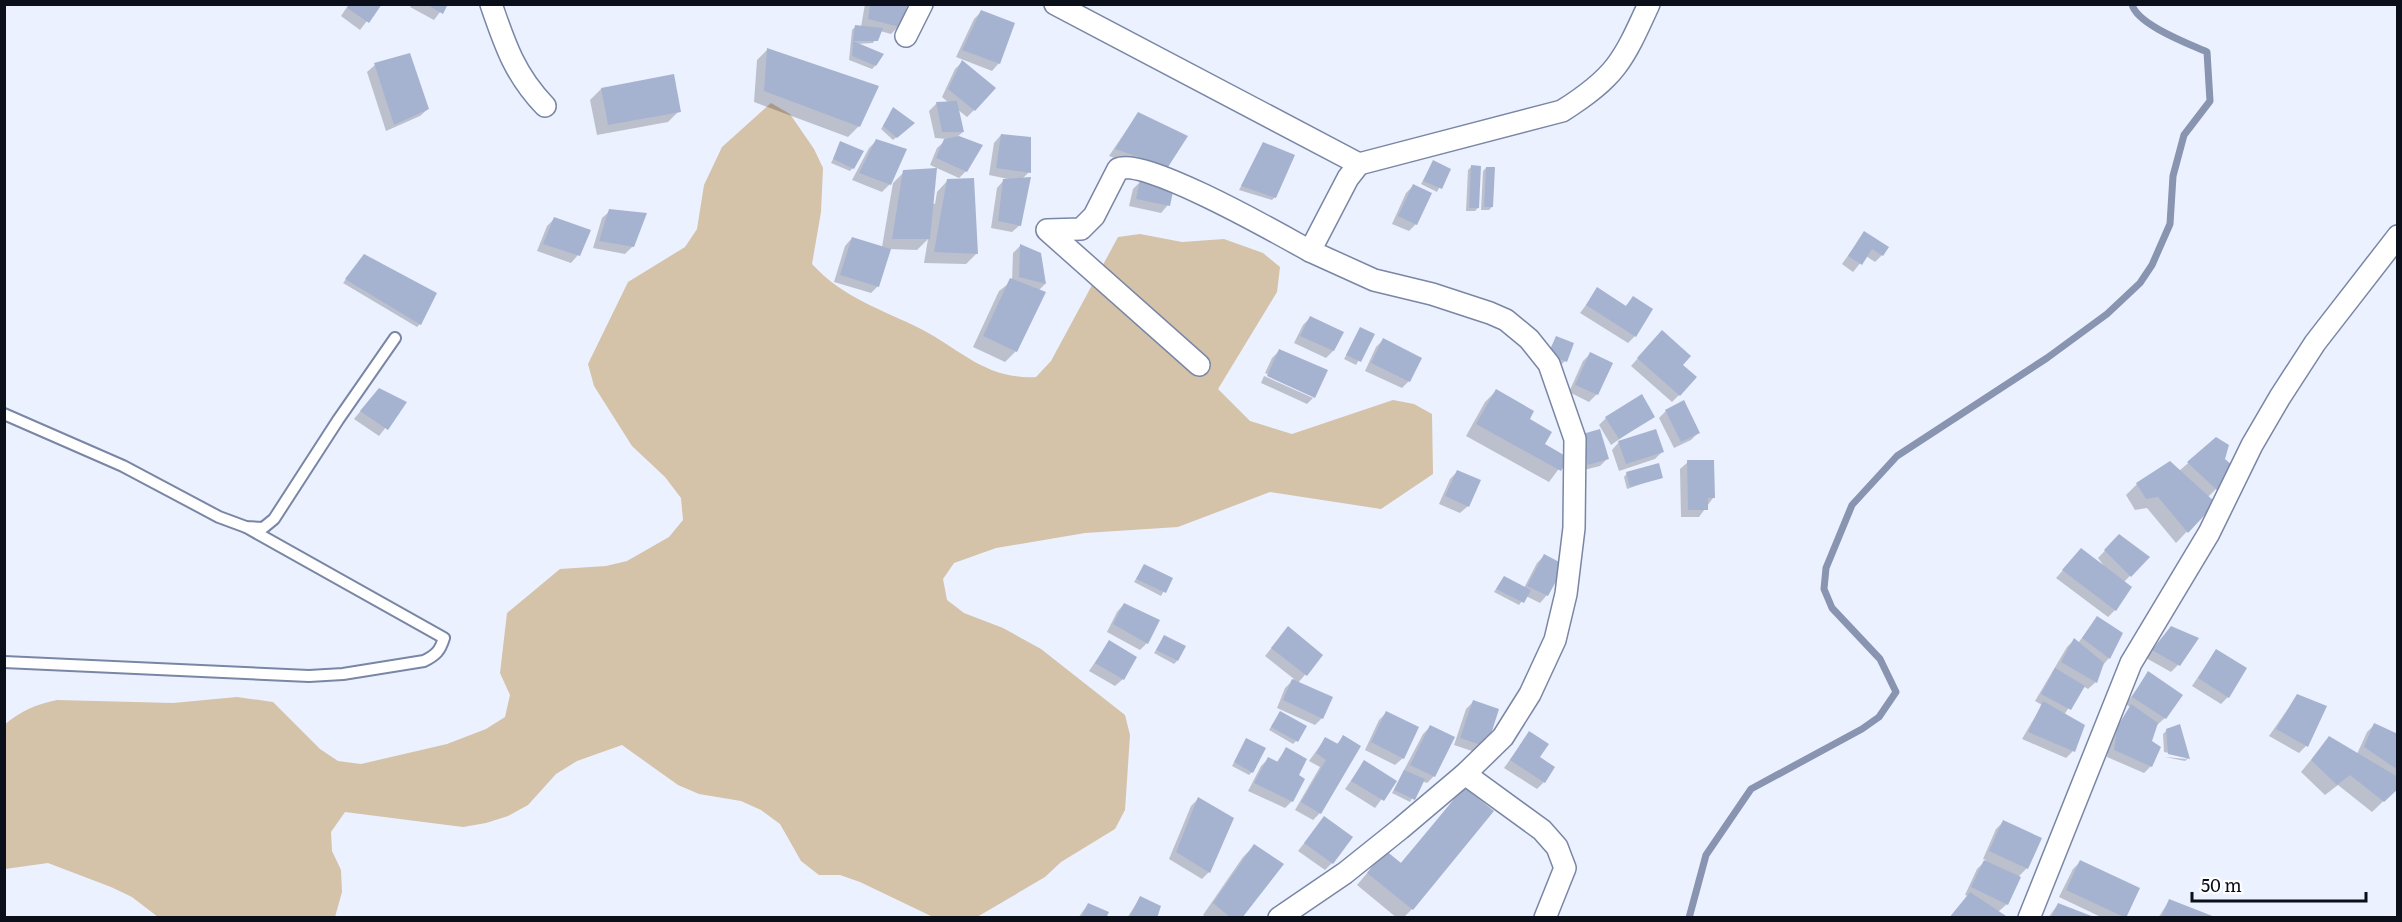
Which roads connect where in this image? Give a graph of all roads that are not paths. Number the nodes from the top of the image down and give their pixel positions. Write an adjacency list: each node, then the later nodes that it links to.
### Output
1 (491, 4): 6 (street)
2 (922, 4): 5 (street)
3 (1055, 4): 7 (street)
4 (1649, 4): 7 (street)
5 (906, 36)
6 (545, 106)
7 (1359, 164): 9 (street)
8 (2397, 236): 18 (street)
9 (1310, 251): 11 (street); 15 (street)
10 (395, 338): 13 (lane)
11 (1199, 365)
12 (4, 414): 13 (lane)
13 (246, 527): 14 (lane)
14 (4, 662)
15 (1465, 774): 16 (street); 17 (street)
16 (1279, 918)
17 (1545, 918)
18 (2029, 918)

